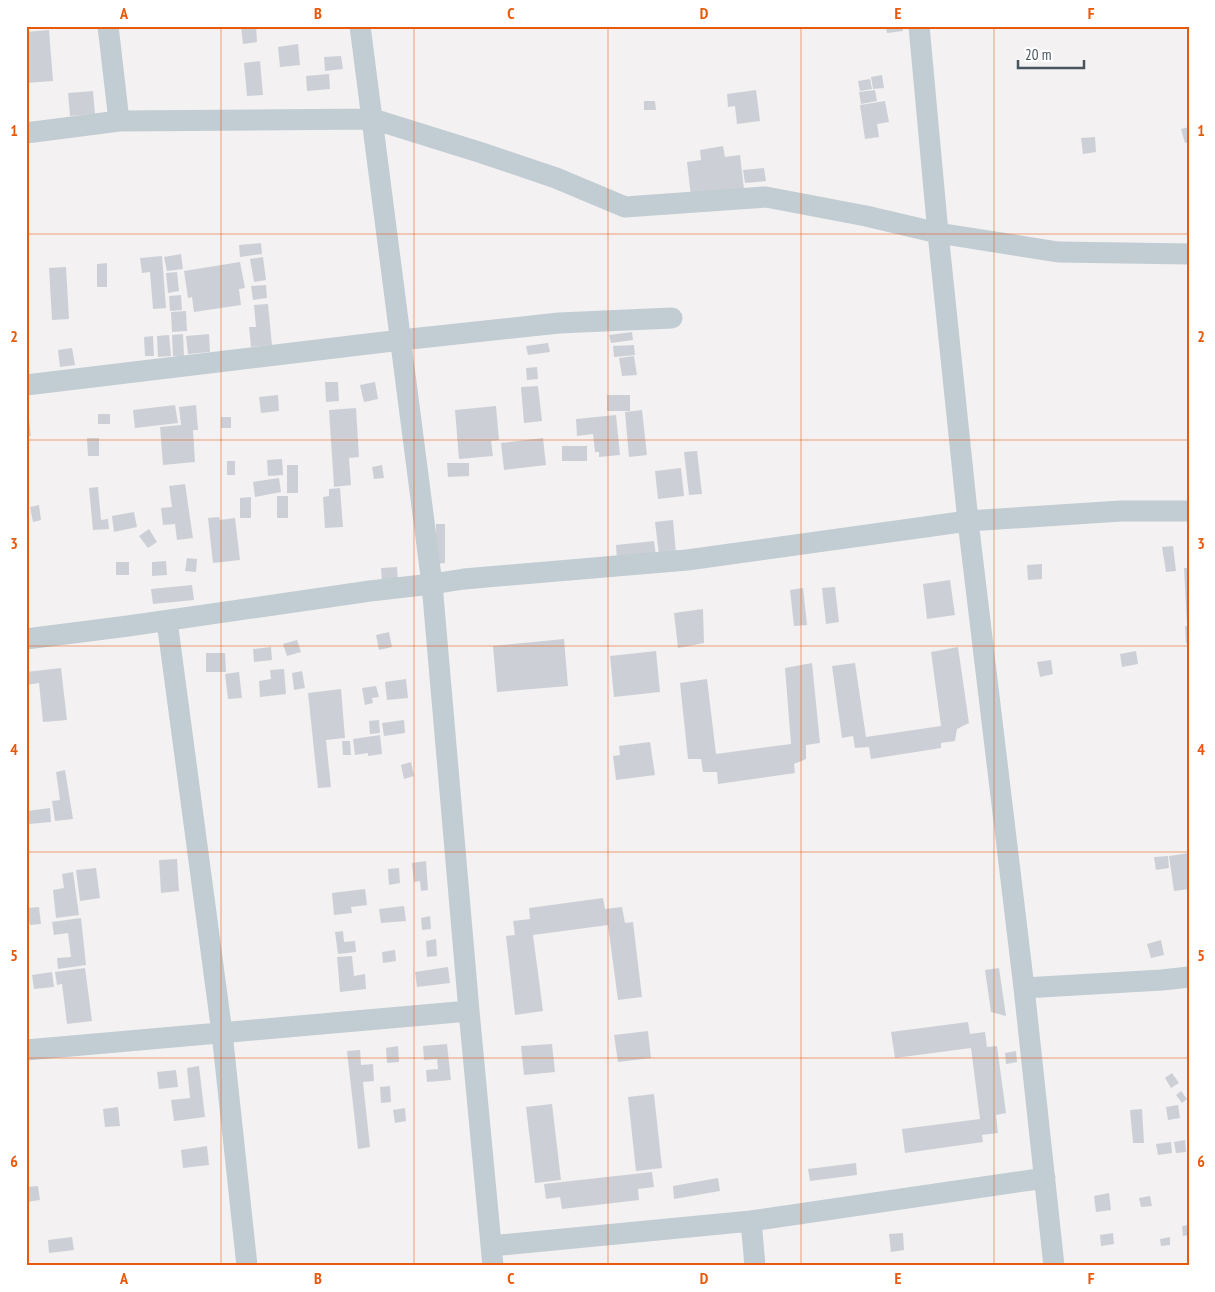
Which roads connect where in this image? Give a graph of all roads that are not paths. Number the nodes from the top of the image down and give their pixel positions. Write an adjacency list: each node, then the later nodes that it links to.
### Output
1 (108, 26): 5 (street)
2 (360, 26): 4 (street)
3 (919, 26): 7 (street)
4 (372, 119): 5 (street); 7 (street); 10 (street)
5 (119, 121): 6 (street)
6 (26, 133)
7 (938, 233): 8 (street); 13 (street)
8 (1189, 254)
9 (672, 318): 10 (street)
10 (401, 340): 11 (street); 14 (street)
11 (26, 386)
12 (1189, 511): 13 (street)
13 (968, 521): 14 (street); 18 (street)
14 (432, 584): 15 (street); 19 (street)
15 (168, 621): 16 (street); 20 (street)
16 (26, 639)
17 (1189, 977): 18 (street)
18 (1024, 988): 22 (street)
19 (469, 1011): 20 (street); 24 (street)
20 (222, 1032): 21 (street); 25 (street)
21 (26, 1050)
22 (1045, 1178): 23 (street); 27 (street)
23 (751, 1221): 24 (street); 26 (street)
24 (492, 1256)
25 (247, 1266)
26 (755, 1266)
27 (1054, 1266)

